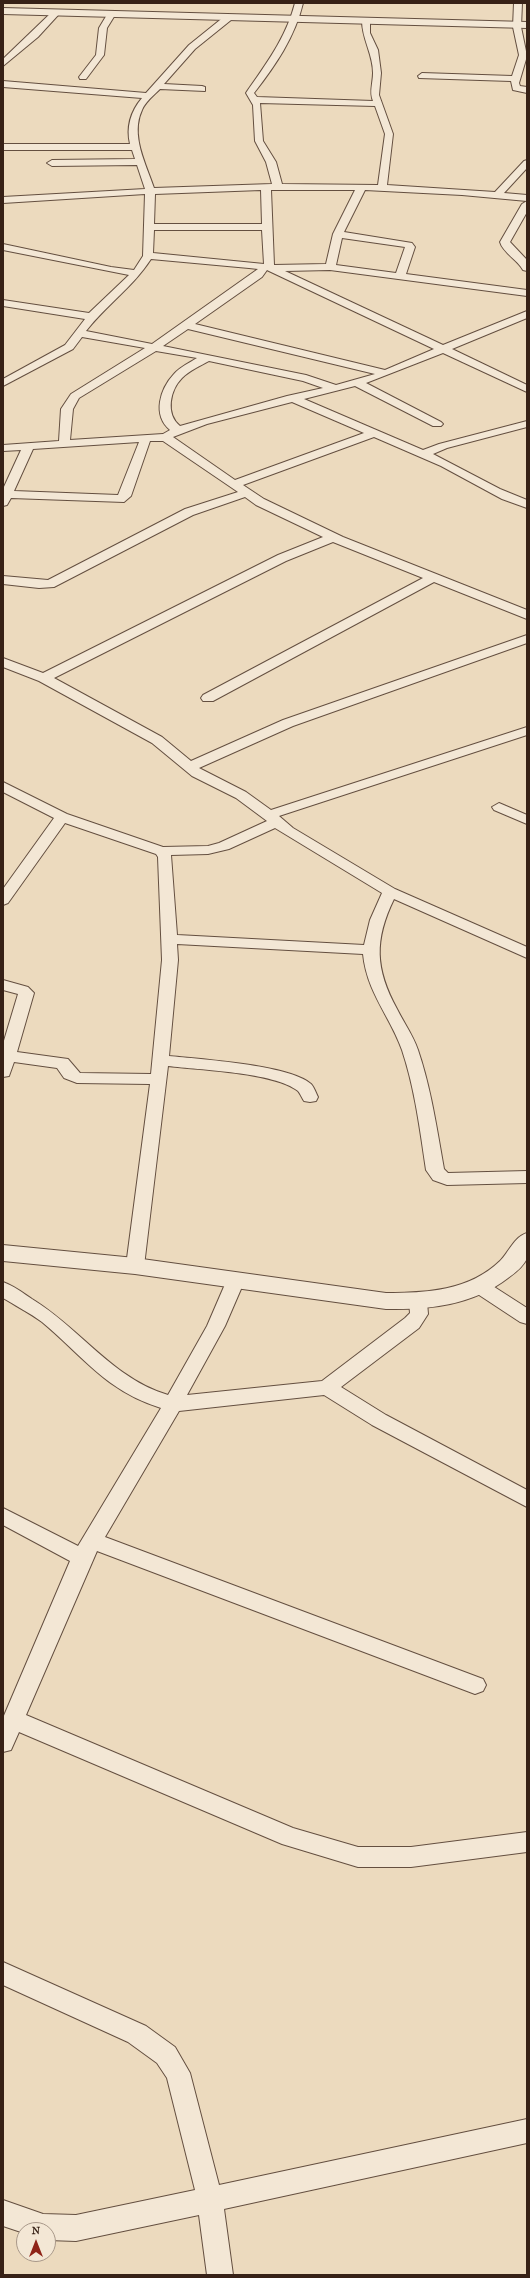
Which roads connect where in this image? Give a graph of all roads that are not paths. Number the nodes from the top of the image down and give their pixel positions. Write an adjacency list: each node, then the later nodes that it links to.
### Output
1 (299, 3): 7 (street)
2 (518, 3): 9 (street)
3 (3, 11): 4 (street)
4 (56, 13): 5 (street); 10 (street)
5 (111, 15): 6 (street); 12 (street)
6 (228, 18): 7 (street); 15 (street)
7 (295, 19): 8 (street); 19 (street)
8 (366, 22): 9 (street); 20 (street)
9 (522, 25): 13 (street)
10 (3, 63)
11 (422, 76): 13 (street)
12 (83, 77)
13 (514, 79): 17 (street)
14 (3, 84): 18 (street)
15 (158, 86): 16 (street); 18 (street)
16 (202, 90)
17 (527, 90)
18 (149, 96): 22 (street)
19 (256, 100): 20 (street); 27 (street)
20 (378, 104): 29 (street)
21 (3, 147): 22 (street)
22 (135, 147): 23 (street)
23 (140, 162): 24 (street); 30 (street)
24 (52, 163)
25 (527, 163): 31 (street)
26 (266, 188): 27 (street); 30 (street); 36 (street)
27 (278, 188): 28 (street)
28 (361, 188): 29 (street); 37 (street)
29 (382, 188): 31 (street)
30 (150, 190): 33 (street); 35 (street)
31 (498, 194): 32 (street)
32 (527, 198)
33 (3, 200)
34 (527, 204): 42 (street)
35 (148, 227): 36 (street); 39 (street)
36 (268, 227): 41 (street)
37 (338, 234): 40 (street); 44 (street)
38 (3, 247): 43 (street)
39 (148, 256): 41 (street); 43 (street)
40 (330, 267): 41 (street); 44 (street)
41 (268, 268): 51 (street); 54 (street)
42 (527, 268)
43 (137, 273): 48 (street)
44 (400, 277): 45 (street)
45 (527, 293)
46 (3, 303): 48 (street)
47 (527, 314): 49 (street)
48 (92, 317): 52 (street)
49 (514, 320): 50 (street); 54 (street)
50 (527, 324)
51 (186, 326): 53 (street); 56 (street)
52 (79, 333): 53 (street); 57 (street)
53 (156, 346): 55 (street); 68 (street)
54 (443, 350): 56 (street); 60 (street)
55 (207, 357): 59 (street); 64 (street)
56 (386, 373): 58 (street)
57 (3, 382)
58 (355, 382): 59 (street); 62 (street)
59 (335, 388): 61 (street)
60 (527, 389)
61 (291, 398): 64 (street); 65 (street)
62 (437, 424)
63 (527, 424): 71 (street)
64 (178, 430): 66 (street)
65 (373, 434): 71 (street); 72 (street)
66 (165, 437): 67 (street); 72 (street)
67 (145, 440): 68 (street); 74 (street)
68 (64, 445): 69 (street)
69 (28, 447): 70 (street); 74 (street)
70 (3, 448)
71 (424, 454): 75 (street)
72 (234, 484): 73 (street)
73 (247, 494): 76 (street); 78 (street)
74 (5, 498)
75 (527, 504)
76 (333, 536): 77 (street); 82 (street)
77 (432, 578): 79 (street); 83 (street)
78 (3, 580)
79 (527, 615)
80 (527, 639): 85 (street)
81 (3, 662): 82 (street)
82 (44, 678): 85 (street)
83 (208, 698)
84 (527, 732): 89 (street)
85 (190, 767): 89 (street)
86 (3, 786): 88 (street)
87 (499, 807): 90 (street)
88 (62, 817): 91 (street); 93 (street)
89 (272, 818): 91 (street); 92 (street)
90 (527, 820)
91 (162, 851): 94 (street)
92 (390, 892): 95 (street); 96 (street)
93 (3, 900)
94 (170, 939): 95 (street); 98 (street)
95 (370, 950): 102 (street)
96 (527, 953)
97 (3, 985): 99 (street)
98 (160, 1060): 100 (street); 101 (street)
99 (5, 1064): 100 (street)
100 (158, 1079): 105 (street)
101 (310, 1097)
102 (527, 1177)
103 (527, 1241): 107 (street)
104 (3, 1253): 105 (street)
105 (135, 1266): 106 (street)
106 (235, 1282): 109 (street); 112 (street)
107 (479, 1286): 109 (street); 110 (street)
108 (3, 1289): 112 (street)
109 (418, 1302): 111 (street)
110 (527, 1317)
111 (327, 1388): 112 (street); 113 (street)
112 (173, 1404): 115 (street)
113 (527, 1499)
114 (3, 1516): 115 (street)
115 (86, 1549): 116 (street); 117 (street)
116 (475, 1685)
117 (14, 1720): 118 (street); 119 (street)
118 (3, 1743)
119 (527, 1842)
120 (3, 1973): 122 (street)
121 (527, 2131): 122 (street)
122 (210, 2200): 123 (street); 124 (street)
123 (3, 2213)
124 (220, 2275)

